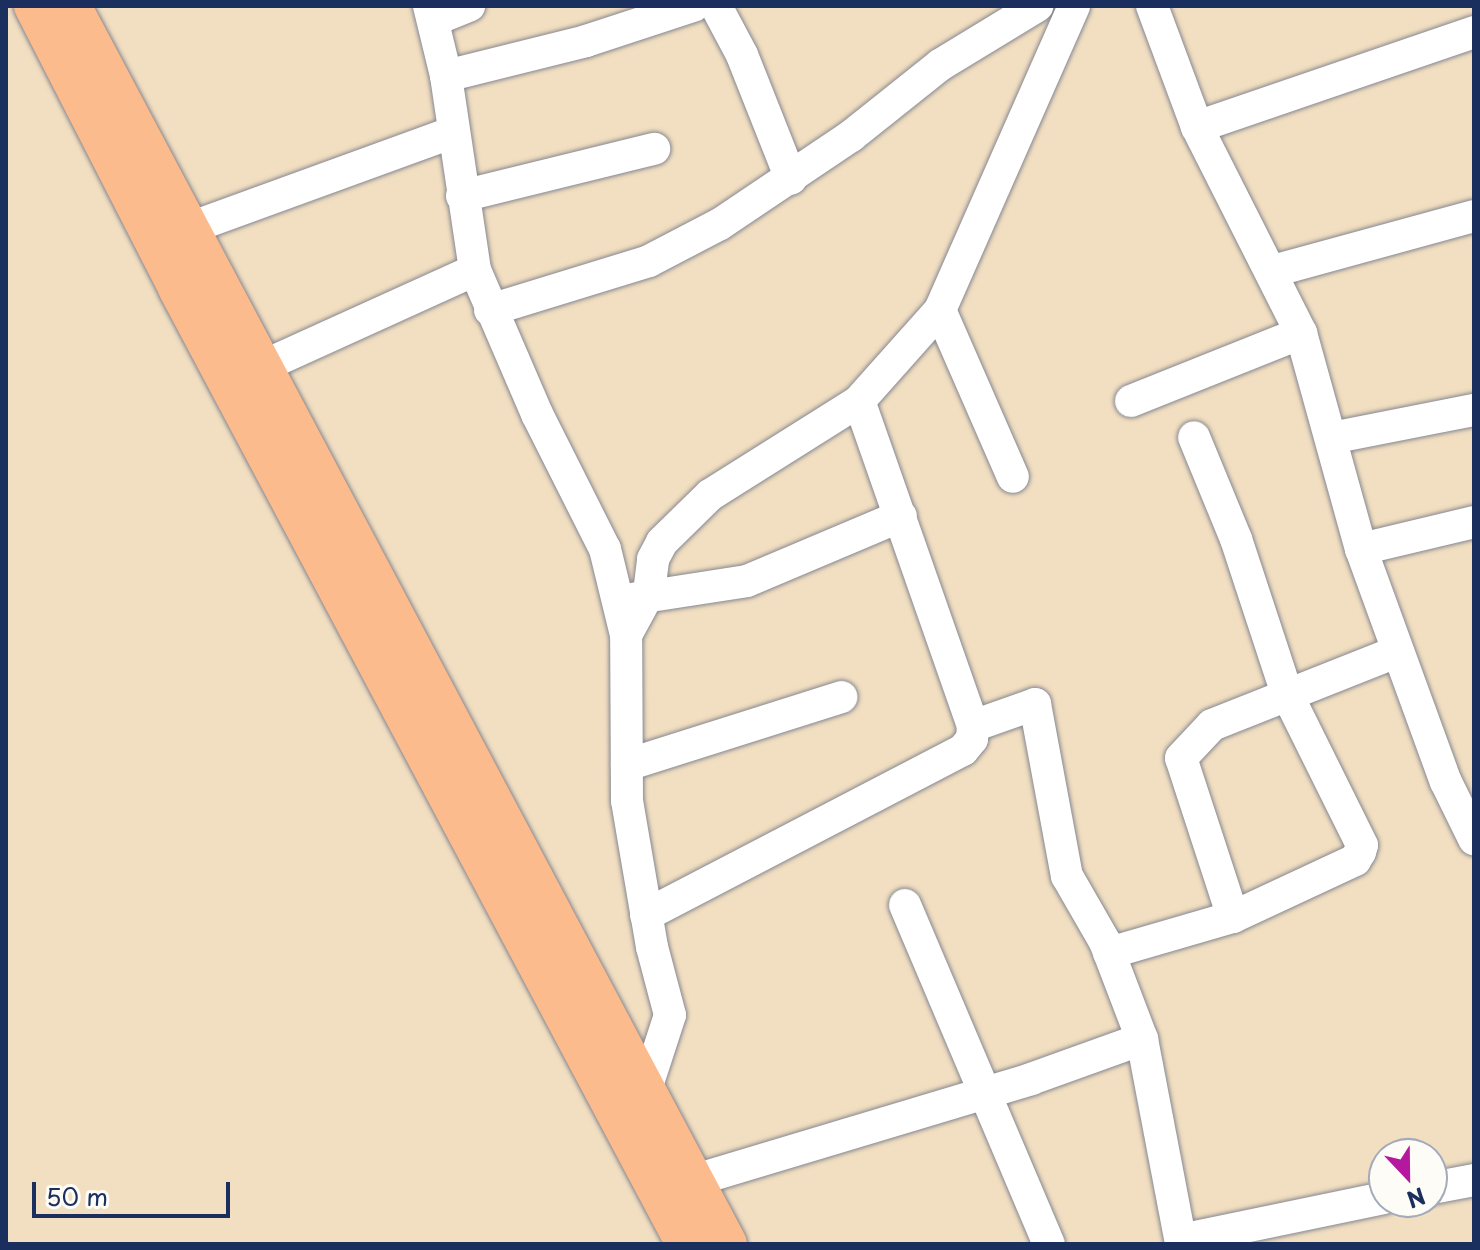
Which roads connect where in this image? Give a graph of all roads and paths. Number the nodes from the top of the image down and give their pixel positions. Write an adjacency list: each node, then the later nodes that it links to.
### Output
1 (34, 6): 55 (main road)
2 (71, 6): 18 (main road)
3 (469, 6): 9 (street)
4 (693, 6): 11 (street)
5 (716, 6): 15 (street)
6 (1037, 6): 15 (street)
7 (1074, 6): 22 (street)
8 (1152, 6): 12 (street)
9 (432, 13): 11 (street)
10 (1474, 32): 12 (street)
11 (446, 76): 13 (street)
12 (1197, 127): 20 (street)
13 (453, 132): 16 (street); 18 (street)
14 (654, 149): 16 (street)
15 (791, 179): 21 (street)
16 (462, 196): 19 (street)
17 (1474, 216): 20 (street)
18 (187, 229): 24 (main road)
19 (475, 270): 21 (street); 24 (street)
20 (1273, 271): 23 (street)
21 (490, 310): 35 (street)
22 (940, 310): 25 (street); 30 (street)
23 (1301, 333): 26 (street); 29 (street)
24 (259, 368): 49 (main road)
25 (859, 401): 31 (street); 34 (street)
26 (1131, 401)
27 (1474, 410): 29 (street)
28 (1194, 437): 38 (street)
29 (1331, 438): 33 (street)
30 (1013, 477)
31 (901, 516): 34 (street); 40 (street)
32 (1474, 522): 33 (street)
33 (1361, 549): 37 (street)
34 (649, 593): 35 (street); 36 (street)
35 (618, 603): 36 (street)
36 (626, 635): 41 (street)
37 (1396, 652): 38 (street); 42 (street)
38 (1287, 694): 45 (street); 45 (street)
39 (841, 697): 41 (street)
40 (973, 726): 44 (street); 46 (street)
41 (627, 765): 44 (street)
42 (1474, 839)
43 (905, 905): 48 (street)
44 (646, 915): 49 (street)
45 (1233, 917): 46 (street)
46 (1109, 953): 47 (street)
47 (1142, 1039): 48 (street); 54 (street)
48 (986, 1093): 51 (street); 57 (street)
49 (644, 1095): 51 (main road)
50 (1474, 1180): 52 (street)
51 (692, 1181): 56 (main road)
52 (1448, 1185)
53 (1368, 1201): 54 (street)
54 (1181, 1242)
55 (686, 1244)
56 (727, 1244)
57 (1049, 1244)

